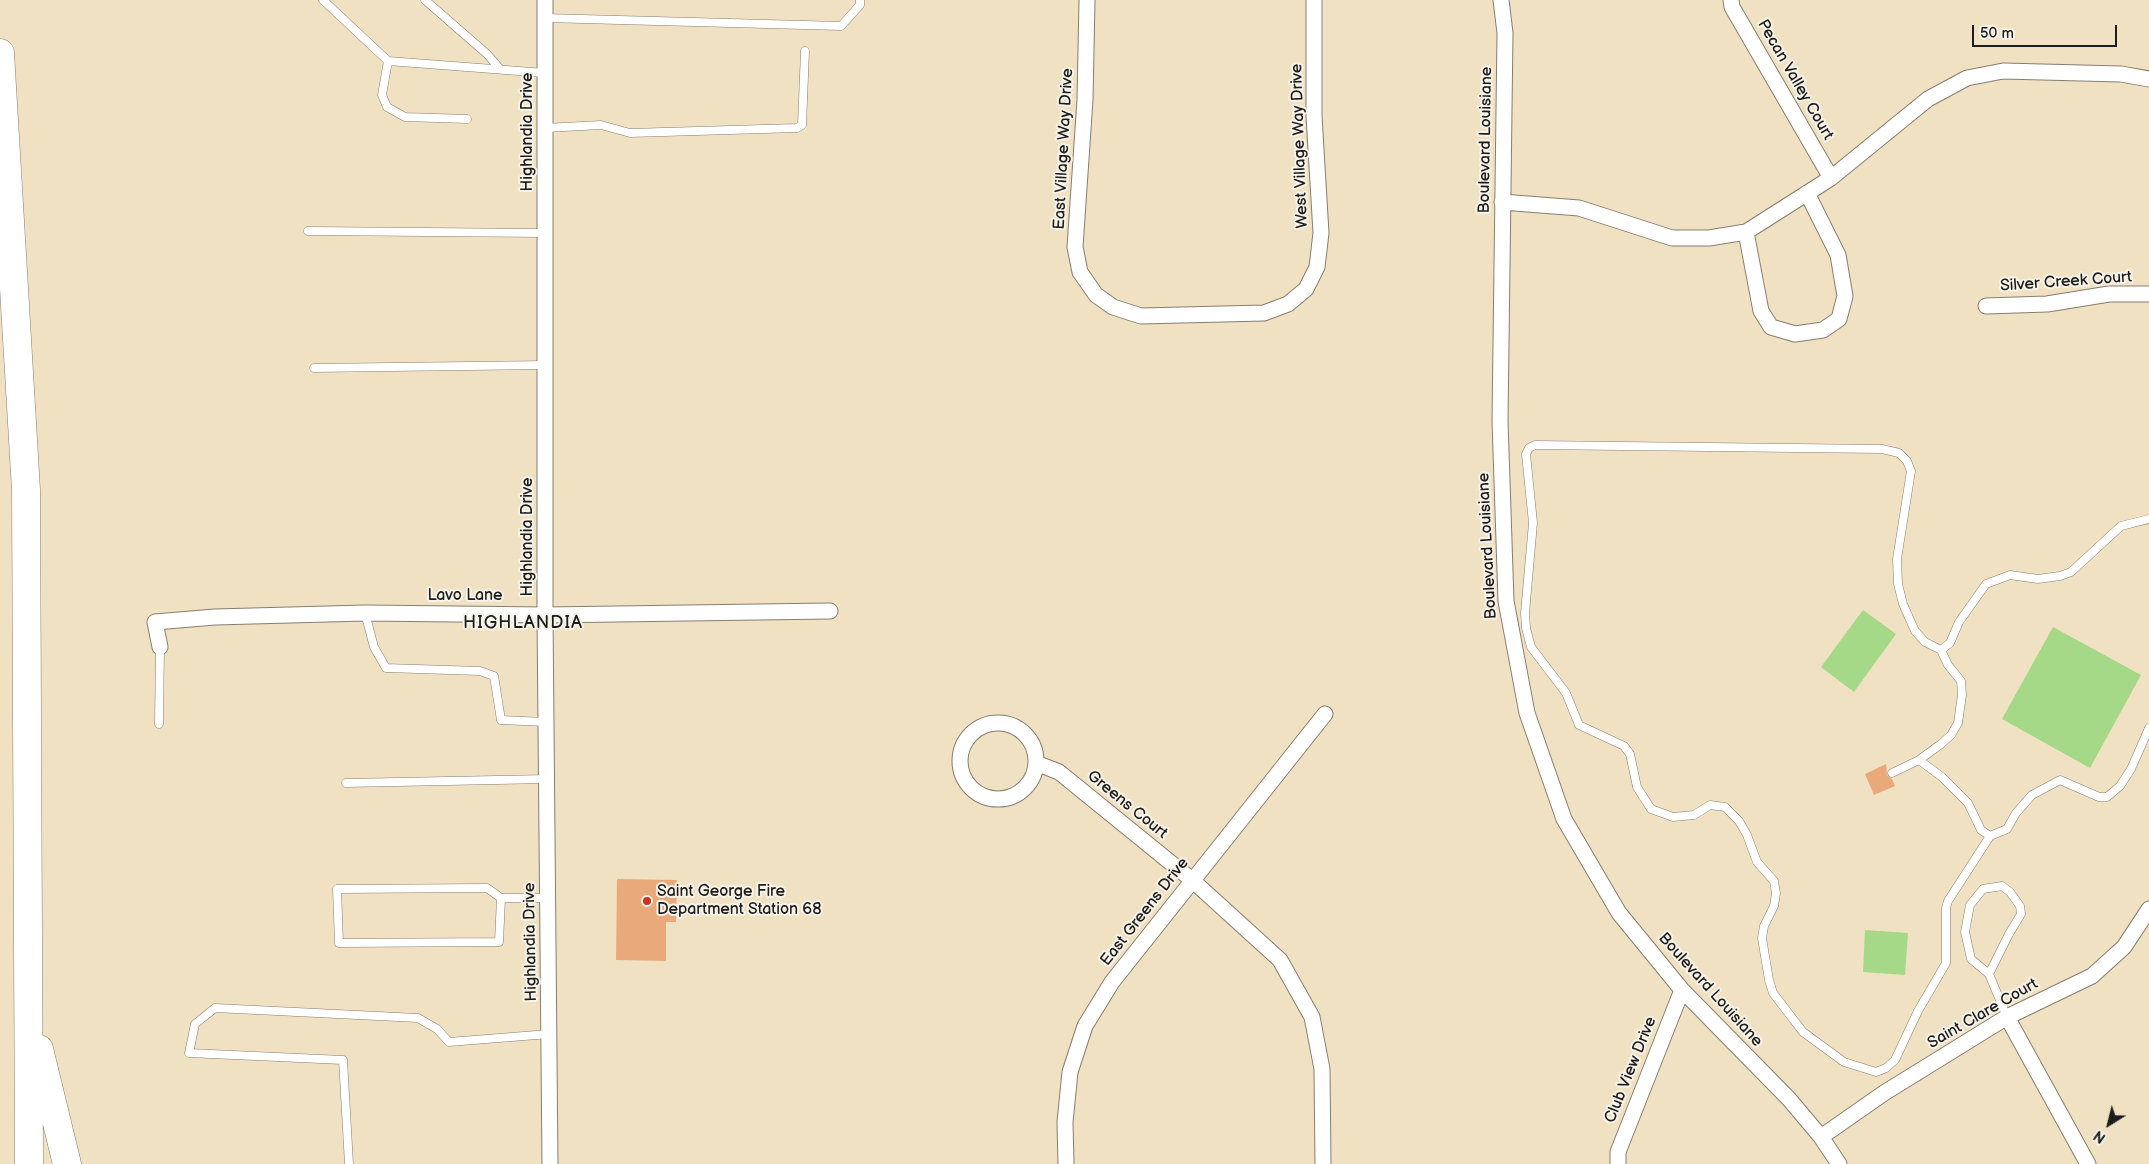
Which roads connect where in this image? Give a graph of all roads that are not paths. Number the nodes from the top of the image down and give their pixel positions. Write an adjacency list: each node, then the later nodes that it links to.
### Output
1 (324, 0): 12 (lane)
2 (425, 0): 13 (lane)
3 (545, 0): 9 (street, Highlandia Drive)
4 (860, 0): 9 (lane)
5 (1087, 0): 24 (street, East Village Way Drive)
6 (1314, 0): 24 (street, West Village Way Drive)
7 (1502, 0): 20 (street, Boulevard Louisiane)
8 (1731, 0): 18 (street, Pecan Valley Court)
9 (545, 18): 14 (street, Highlandia Drive)
10 (805, 51): 17 (lane)
11 (0, 53): 51 (highway)
12 (388, 61): 13 (lane); 16 (lane)
13 (500, 70): 14 (lane)
14 (545, 73): 17 (street, Highlandia Drive)
15 (2149, 78): 18 (street)
16 (467, 119)
17 (545, 128): 23 (street, Highlandia Drive)
18 (1831, 178): 19 (street)
19 (1807, 193): 22 (street); 22 (street)
20 (1502, 202): 22 (street); 50 (street, Boulevard Louisiane)
21 (308, 231): 23 (lane)
22 (1746, 232)
23 (545, 233): 27 (street, Highlandia Drive)
24 (1306, 289)
25 (2149, 294): 26 (street, Silver Creek Court)
26 (1986, 306)
27 (545, 364): 28 (lane); 32 (street, Highlandia Drive)
28 (314, 368)
29 (2149, 519): 34 (lane)
30 (830, 610): 32 (street, Lavo Lane)
31 (365, 613): 32 (street, Lavo Lane); 33 (street, Lavo Lane); 36 (lane)
32 (545, 615): 36 (street, Highlandia Drive)
33 (160, 646): 37 (lane)
34 (1941, 650): 39 (lane); 44 (lane)
35 (1325, 714): 45 (street, East Greens Drive)
36 (546, 722): 42 (street, Highlandia Drive)
37 (159, 724)
38 (2149, 728): 44 (lane)
39 (1919, 760): 41 (lane); 44 (lane)
40 (1036, 763): 40 (street); 45 (street, Greens Court)
41 (1892, 773)
42 (547, 779): 43 (lane); 47 (street, Highlandia Drive)
43 (346, 783)
44 (1990, 836)
45 (1192, 880): 59 (street, East Greens Drive); 60 (street, Greens Court)
46 (501, 898): 46 (lane); 47 (lane)
47 (548, 898): 53 (street, Highlandia Drive)
48 (2149, 909): 52 (street, Saint Clare Court)
49 (1990, 974): 49 (lane); 52 (lane)
50 (1682, 990): 54 (street, Boulevard Louisiane); 61 (street, Club View Drive)
51 (28, 1004): 55 (highway); 56 (highway)
52 (2007, 1017): 54 (street, Saint Clare Court); 63 (street)
53 (549, 1034): 57 (lane); 58 (street, Highlandia Drive)
54 (1821, 1136): 62 (street, Boulevard Louisiane)
55 (29, 1164)
56 (67, 1164)
57 (349, 1164)
58 (550, 1164)
59 (1066, 1164)
60 (1323, 1164)
61 (1618, 1164)
62 (1840, 1164)
63 (2088, 1164)

